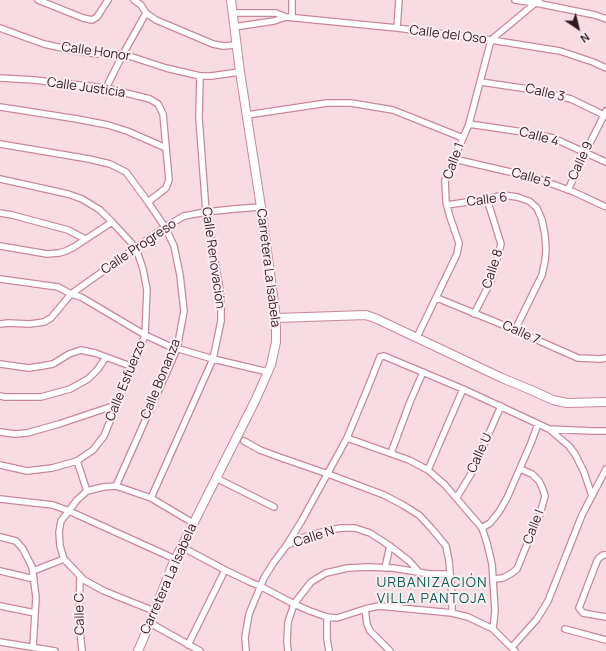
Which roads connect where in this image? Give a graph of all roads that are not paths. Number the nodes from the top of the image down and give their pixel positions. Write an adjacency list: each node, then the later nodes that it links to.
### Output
1 (38, 0): 2 (street)
2 (108, 0)
3 (134, 0): 10 (street)
4 (231, 0): 9 (main road, Carretera La Isabela)
5 (292, 0): 11 (street)
6 (399, 0): 15 (street)
7 (515, 0): 8 (street)
8 (537, 1): 12 (street); 16 (street)
9 (233, 12): 11 (street, Calle del Oso); 13 (main road, Carretera La Isabela)
10 (146, 13): 17 (street); 18 (street)
11 (289, 17): 13 (street, Calle del Oso); 15 (street, Calle del Oso)
12 (606, 19)
13 (234, 27): 17 (main road, Carretera La Isabela)
14 (0, 28): 18 (street, Calle Honor)
15 (397, 28): 16 (street, Calle del Oso)
16 (491, 40): 19 (street, Calle del Oso); 23 (street, Calle 1)
17 (236, 45): 20 (main road, Carretera La Isabela)
18 (123, 54): 21 (street, Calle Honor); 24 (street)
19 (606, 68)
20 (240, 72): 21 (street, Calle Honor); 27 (main road, Carretera La Isabela)
21 (200, 76): 42 (street, Calle Renovación)
22 (0, 78): 24 (street, Calle Justicia)
23 (481, 82): 26 (street, Calle 3); 28 (street, Calle 1)
24 (106, 88): 31 (street, Calle Justicia)
25 (0, 107): 31 (street)
26 (605, 114): 32 (street, Calle 9)
27 (247, 115): 29 (street); 40 (main road, Carretera La Isabela)
28 (469, 124): 29 (street, Calle 1); 32 (street, Calle 4)
29 (463, 138): 33 (street, Calle 1)
30 (0, 144): 38 (street, Calle Bonanza)
31 (166, 148): 38 (street, Calle Justicia)
32 (585, 153): 34 (street, Calle 4); 36 (street, Calle 9)
33 (454, 159): 36 (street, Calle 5); 39 (street, Calle 1)
34 (606, 162)
35 (0, 179): 44 (street, Calle Esfuerzo)
36 (568, 190): 41 (street, Calle 5)
37 (487, 199): 39 (street, Calle 6); 52 (street, Calle 8); 55 (street, Calle 6)
38 (148, 202): 45 (street, Calle Bonanza)
39 (447, 205): 51 (street, Calle 1)
40 (260, 207): 42 (street, Calle Progreso); 53 (main road, Carretera La Isabela)
41 (606, 207)
42 (206, 212): 45 (street, Calle Progreso); 61 (street, Calle Renovación)
43 (0, 213): 46 (street)
44 (112, 222): 46 (street); 48 (street, Calle Esfuerzo)
45 (164, 227): 48 (street, Calle Progreso); 58 (street, Calle Bonanza)
46 (85, 239): 47 (street)
47 (0, 246)
48 (136, 248): 50 (street, Calle Progreso); 56 (street, Calle Esfuerzo)
49 (0, 279): 50 (street)
50 (71, 294): 54 (street, Calle Progreso); 56 (street)
51 (436, 298): 52 (street, Calle 7); 57 (street, Calle 1)
52 (474, 314): 55 (street, Calle 7)
53 (276, 318): 57 (main road); 64 (main road, Carretera La Isabela)
54 (0, 324)
55 (515, 330): 60 (street, Calle 7)
56 (145, 335): 58 (street); 63 (street, Calle Esfuerzo)
57 (417, 337): 68 (main road)
58 (177, 349): 61 (street); 85 (street, Calle Bonanza)
59 (106, 357): 62 (street); 63 (street); 67 (street)
60 (606, 358)
61 (213, 359): 64 (street); 89 (street, Calle Renovación)
62 (0, 364)
63 (133, 367): 69 (street, Calle Esfuerzo)
64 (268, 372): 84 (main road, Carretera La Isabela)
65 (423, 372): 66 (street); 75 (street); 77 (street)
66 (463, 389): 70 (street); 81 (street)
67 (0, 396)
68 (606, 402)
69 (116, 405): 74 (street); 78 (street, Calle Esfuerzo)
70 (501, 406): 71 (street); 88 (street, Calle U)
71 (538, 424): 72 (street); 80 (street)
72 (549, 429): 73 (street); 87 (street)
73 (606, 431)
74 (0, 432)
75 (347, 438): 77 (street); 83 (street)
76 (244, 441): 83 (street)
77 (391, 453): 81 (street)
78 (76, 461): 79 (street, Calle Esfuerzo); 86 (street)
79 (0, 465)
80 (520, 469): 94 (street); 110 (street, Calle I)
81 (428, 470): 88 (street)
82 (606, 470): 87 (street)
83 (328, 474): 96 (street); 107 (street)
84 (216, 478): 91 (street); 93 (main road, Carretera La Isabela)
85 (116, 486): 86 (street); 89 (street)
86 (87, 491): 92 (street)
87 (592, 496): 127 (street)
88 (456, 497): 94 (street)
89 (151, 498): 93 (street)
90 (0, 499): 92 (street)
91 (274, 507)
92 (69, 511): 100 (street); 101 (street)
93 (193, 522): 98 (main road, Carretera La Isabela)
94 (482, 528): 110 (street)
95 (0, 537): 105 (street)
96 (286, 546): 97 (street, Calle N); 111 (street, Calle N)
97 (390, 546): 102 (street); 106 (street, Calle N)
98 (182, 547): 101 (main road, Carretera La Isabela); 104 (street)
99 (606, 555): 119 (street)
100 (64, 559): 105 (street); 108 (street)
101 (175, 560): 115 (main road, Carretera La Isabela)
102 (385, 568): 106 (street); 112 (street)
103 (0, 570): 109 (street)
104 (225, 570): 111 (street); 125 (street)
105 (33, 571): 109 (street)
106 (419, 572): 107 (street)
107 (450, 574): 117 (street)
108 (80, 577): 115 (street); 129 (street, Calle C)
109 (34, 578): 116 (street)
110 (493, 579): 121 (street)
111 (260, 586): 112 (street); 132 (street, Calle N)
112 (294, 604): 118 (street); 133 (street)
113 (0, 606): 116 (street)
114 (365, 609): 117 (street); 118 (street); 135 (street)
115 (154, 612): 120 (main road, Carretera La Isabela)
116 (35, 613): 126 (street)
117 (452, 613): 121 (street)
118 (327, 617): 134 (street)
119 (606, 617)
120 (150, 623): 125 (street); 130 (main road, Carretera La Isabela)
121 (493, 629): 127 (street)
122 (565, 630): 123 (street)
123 (606, 640)
124 (0, 642): 126 (street)
125 (188, 645): 131 (street)
126 (33, 648): 128 (street)
127 (513, 649)
128 (55, 651)
129 (82, 651)
130 (138, 651)
131 (200, 651)
132 (246, 651)
133 (288, 651)
134 (329, 651)
135 (390, 651)

